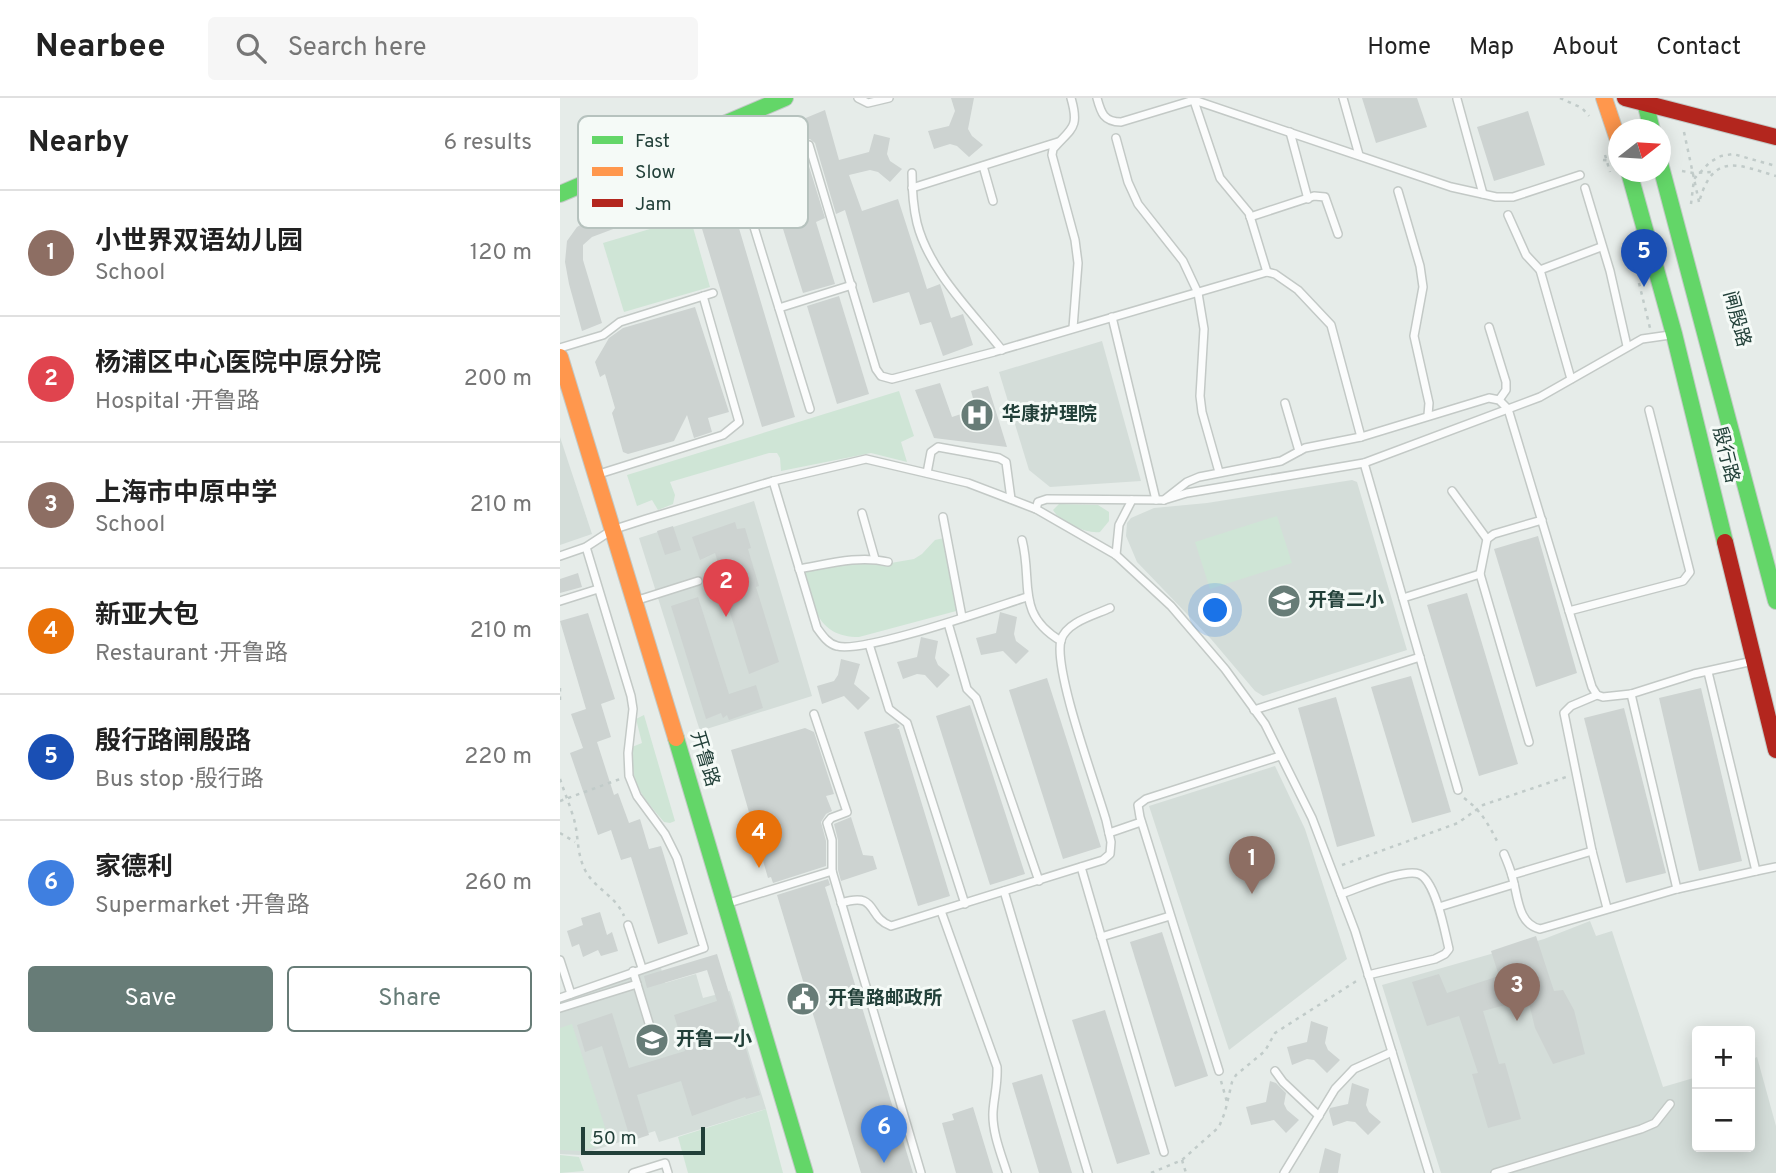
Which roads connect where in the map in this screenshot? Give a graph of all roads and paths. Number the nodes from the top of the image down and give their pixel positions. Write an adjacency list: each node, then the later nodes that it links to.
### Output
1 (785, 98): 14 (main road)
2 (858, 98): 3 (lane)
3 (889, 98)
4 (1071, 98): 21 (lane)
5 (1097, 98): 10 (lane)
6 (1343, 98): 24 (lane)
7 (1560, 98): 17 (path)
8 (1604, 98): 15 (main road)
9 (1625, 98): 12 (main road)
10 (1194, 99): 18 (lane); 50 (lane)
11 (1457, 99): 45 (lane)
12 (1645, 101): 13 (main road); 16 (main road)
13 (1679, 112): 19 (main road); 33 (path)
14 (743, 116)
15 (1612, 119)
16 (1649, 119)
17 (1595, 125)
18 (1290, 132): 24 (lane); 46 (lane)
19 (1776, 137)
20 (1116, 138): 59 (lane)
21 (1059, 142): 27 (lane); 64 (lane)
22 (809, 145): 57 (lane)
23 (1602, 148): 25 (path)
24 (1359, 155): 45 (lane)
25 (1604, 160): 26 (path); 30 (path)
26 (1608, 160)
27 (983, 166): 41 (lane); 47 (lane)
28 (1776, 166): 34 (path)
29 (1671, 168): 33 (path)
30 (1608, 170)
31 (1713, 172): 34 (path); 36 (path); 37 (path)
32 (912, 173): 41 (lane)
33 (1693, 173): 34 (path); 37 (path)
34 (1700, 173): 37 (path)
35 (1580, 175): 45 (lane)
36 (1776, 176)
37 (1695, 179): 49 (path)
38 (1632, 182): 65 (main road, 殷行路)
39 (1665, 182): 108 (main road, 殷行路)
40 (578, 186): 44 (main road)
41 (912, 188): 69 (lane)
42 (1585, 188): 53 (lane)
43 (1398, 191): 77 (lane)
44 (560, 194)
45 (1483, 194)
46 (1308, 198): 50 (lane); 52 (lane)
47 (993, 201)
48 (1508, 215): 54 (lane)
49 (1691, 216)
50 (1250, 217): 55 (lane)
51 (754, 228): 61 (lane)
52 (1338, 234)
53 (1601, 247): 54 (lane); 67 (lane)
54 (1539, 270): 71 (lane)
55 (1267, 272): 59 (lane); 78 (lane)
56 (1636, 274): 66 (path)
57 (852, 285): 61 (lane); 69 (lane)
58 (713, 293): 60 (lane)
59 (1198, 293): 62 (lane); 81 (lane)
60 (703, 296): 68 (lane); 83 (lane)
61 (779, 308): 74 (lane)
62 (1112, 317): 64 (lane); 88 (lane)
63 (1489, 327): 72 (lane)
64 (1073, 328): 69 (lane)
65 (1674, 334): 66 (lane); 117 (main road, 殷行路)
66 (1653, 338): 67 (lane)
67 (1627, 346): 71 (lane)
68 (560, 348)
69 (1002, 350)
70 (560, 357): 83 (main road, 开鲁路)
71 (1571, 379): 75 (lane)
72 (1499, 400): 75 (lane); 77 (lane)
73 (1285, 402): 79 (lane)
74 (810, 409)
75 (1507, 410): 80 (lane); 92 (lane)
76 (1649, 410): 111 (lane)
77 (1428, 415): 78 (lane)
78 (1361, 437): 79 (lane)
79 (1299, 451): 81 (lane)
80 (1364, 463): 88 (lane); 106 (lane)
81 (1219, 472): 88 (lane)
82 (927, 473): 84 (lane); 86 (lane); 86 (lane)
83 (595, 475): 93 (main road, 开鲁路)
84 (773, 481): 93 (lane); 101 (lane)
85 (1452, 491): 94 (lane)
86 (1011, 499): 89 (lane)
87 (1132, 500): 88 (lane); 89 (lane); 97 (lane)
88 (1160, 500)
89 (1036, 509): 97 (lane)
90 (862, 513): 99 (lane)
91 (943, 517): 112 (lane)
92 (1542, 520): 94 (lane); 111 (lane)
93 (612, 530): 96 (lane); 109 (main road, 开鲁路)
94 (1487, 539): 102 (lane)
95 (1022, 540): 105 (lane)
96 (586, 547): 98 (lane); 104 (lane)
97 (1115, 555): 123 (lane)
98 (560, 556)
99 (875, 559): 100 (lane); 101 (lane)
100 (888, 562)
101 (799, 569): 115 (lane)
102 (1480, 574): 106 (lane); 125 (lane)
103 (698, 581): 109 (lane)
104 (598, 589): 107 (lane); 129 (lane)
105 (1027, 597): 112 (lane); 114 (lane)
106 (1403, 598): 116 (lane)
107 (560, 601)
108 (1776, 601)
109 (634, 602): 152 (main road, 开鲁路)
110 (1110, 608): 114 (lane)
111 (1569, 611): 121 (lane)
112 (962, 617): 113 (lane)
113 (948, 623): 115 (lane); 147 (lane)
114 (1061, 641): 137 (lane)
115 (869, 644): 154 (lane)
116 (1420, 656): 123 (lane); 131 (lane)
117 (1754, 661): 118 (lane); 126 (main road, 殷行路)
118 (1708, 672): 120 (lane); 145 (lane)
119 (560, 688): 122 (path)
120 (1631, 694): 121 (lane); 149 (lane)
121 (1597, 695): 128 (lane)
122 (560, 703)
123 (1254, 710): 127 (lane)
124 (814, 714): 144 (lane)
125 (1528, 742)
126 (1776, 750)
127 (1280, 756): 135 (lane); 143 (lane)
128 (1576, 774): 134 (path); 139 (lane)
129 (629, 776): 132 (path); 162 (lane)
130 (560, 779): 132 (path)
131 (1458, 790): 134 (path)
132 (565, 799): 133 (path); 138 (path)
133 (560, 801)
134 (1477, 808): 140 (path); 143 (path)
135 (1141, 822): 137 (lane); 158 (lane)
136 (560, 833): 138 (path)
137 (1109, 833): 141 (lane)
138 (576, 843): 159 (path)
139 (1592, 851): 146 (lane); 156 (lane)
140 (1504, 854): 146 (lane)
141 (1081, 867): 147 (lane); 160 (lane)
142 (1776, 867): 145 (lane)
143 (1331, 869): 151 (lane)
144 (832, 871): 152 (lane); 153 (lane)
145 (1756, 871): 149 (lane)
146 (1512, 875): 148 (lane)
147 (1039, 881): 150 (lane)
148 (1514, 884): 155 (lane); 156 (lane)
149 (1677, 889): 156 (lane)
150 (1004, 891): 154 (lane); 183 (lane)
151 (1341, 894): 155 (lane); 164 (lane)
152 (727, 903): 180 (main road, 开鲁路)
153 (841, 903): 157 (lane); 181 (lane)
154 (965, 904): 157 (lane)
155 (1439, 907): 164 (lane)
156 (1607, 908)
157 (941, 911): 182 (lane)
158 (1170, 916): 160 (lane); 171 (lane)
159 (628, 925): 162 (lane)
160 (1101, 937): 176 (lane)
161 (560, 960): 166 (lane)
162 (642, 968): 163 (lane)
163 (633, 971): 165 (lane); 166 (lane)
164 (1368, 975): 170 (lane); 173 (path)
165 (637, 984): 168 (lane); 169 (lane)
166 (571, 994): 167 (lane)
167 (560, 998)
168 (560, 1008)
169 (655, 1044)
170 (1392, 1052): 175 (lane); 187 (lane)
171 (1219, 1071): 173 (path)
172 (1275, 1071): 175 (lane)
173 (1227, 1103): 177 (path)
174 (1670, 1104): 188 (lane)
175 (1319, 1116): 186 (lane)
176 (1164, 1152)
177 (1182, 1160): 184 (path); 185 (path)
178 (633, 1173): 179 (lane)
179 (668, 1173)
180 (805, 1173)
181 (921, 1173)
182 (1007, 1173)
183 (1088, 1173)
184 (1151, 1173)
185 (1186, 1173)
186 (1284, 1173)
187 (1429, 1173)
188 (1495, 1173)

